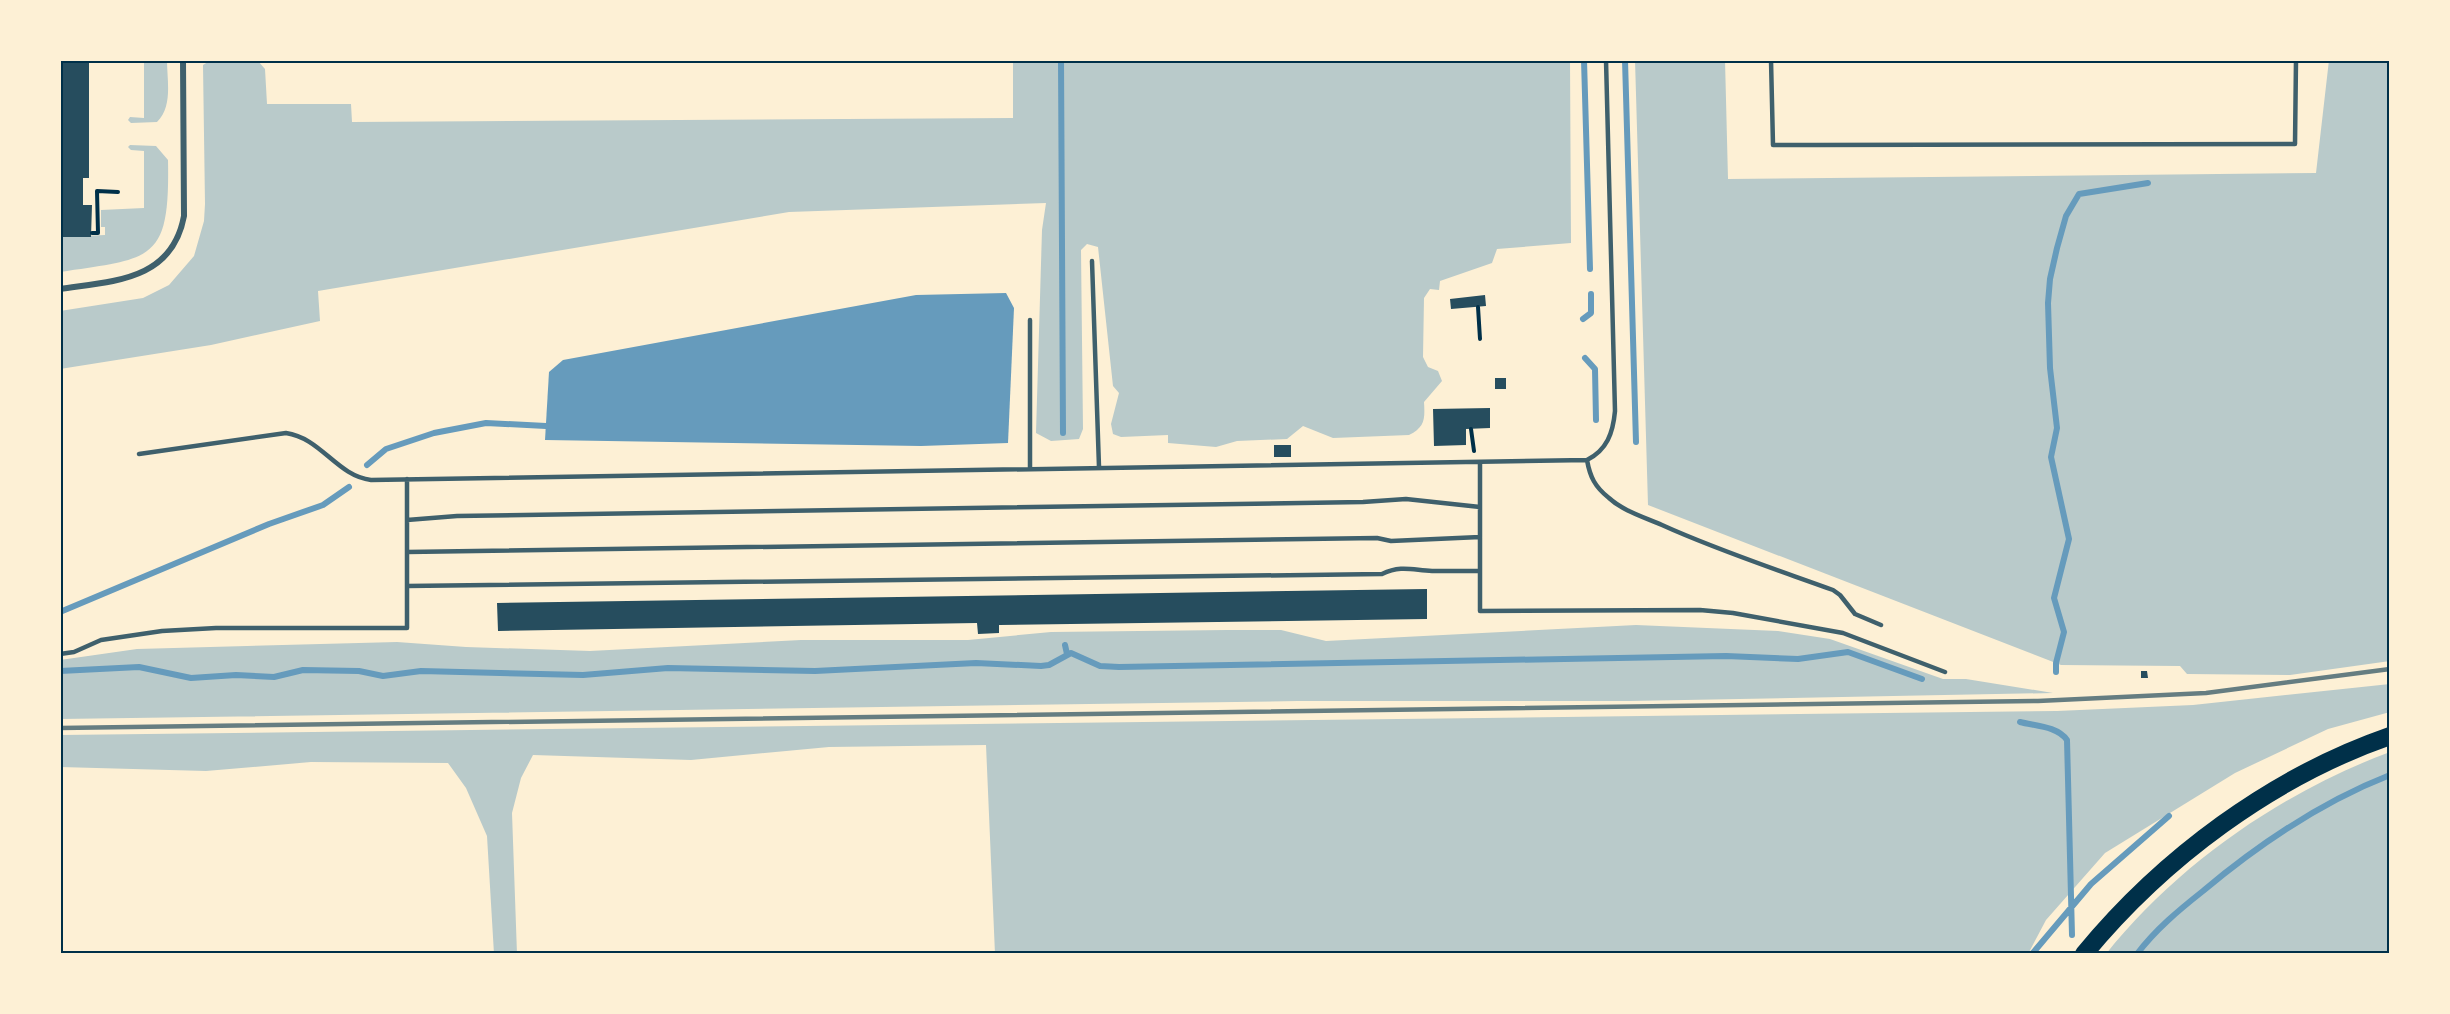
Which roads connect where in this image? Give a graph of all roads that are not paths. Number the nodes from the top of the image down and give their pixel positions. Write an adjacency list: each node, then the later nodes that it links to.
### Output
1 (183, 60): 6 (street)
2 (1606, 60): 9 (lane)
3 (1771, 60): 4 (lane)
4 (2296, 60)
5 (1092, 261): 11 (lane)
6 (60, 289)
7 (1030, 320): 12 (lane)
8 (139, 454): 13 (lane)
9 (1587, 460): 10 (lane); 20 (lane)
10 (1480, 463): 11 (lane); 14 (lane)
11 (1099, 467): 12 (lane)
12 (1030, 468): 13 (lane)
13 (407, 479): 15 (lane)
14 (1480, 507): 15 (lane); 16 (lane)
15 (407, 520): 17 (lane)
16 (1480, 537): 17 (lane); 18 (lane)
17 (407, 552): 19 (lane)
18 (1480, 571): 19 (lane); 22 (lane)
19 (407, 586): 21 (lane)
20 (1881, 625)
21 (60, 654)
22 (1945, 672)
23 (2390, 736): 24 (highway)
24 (2084, 954)

